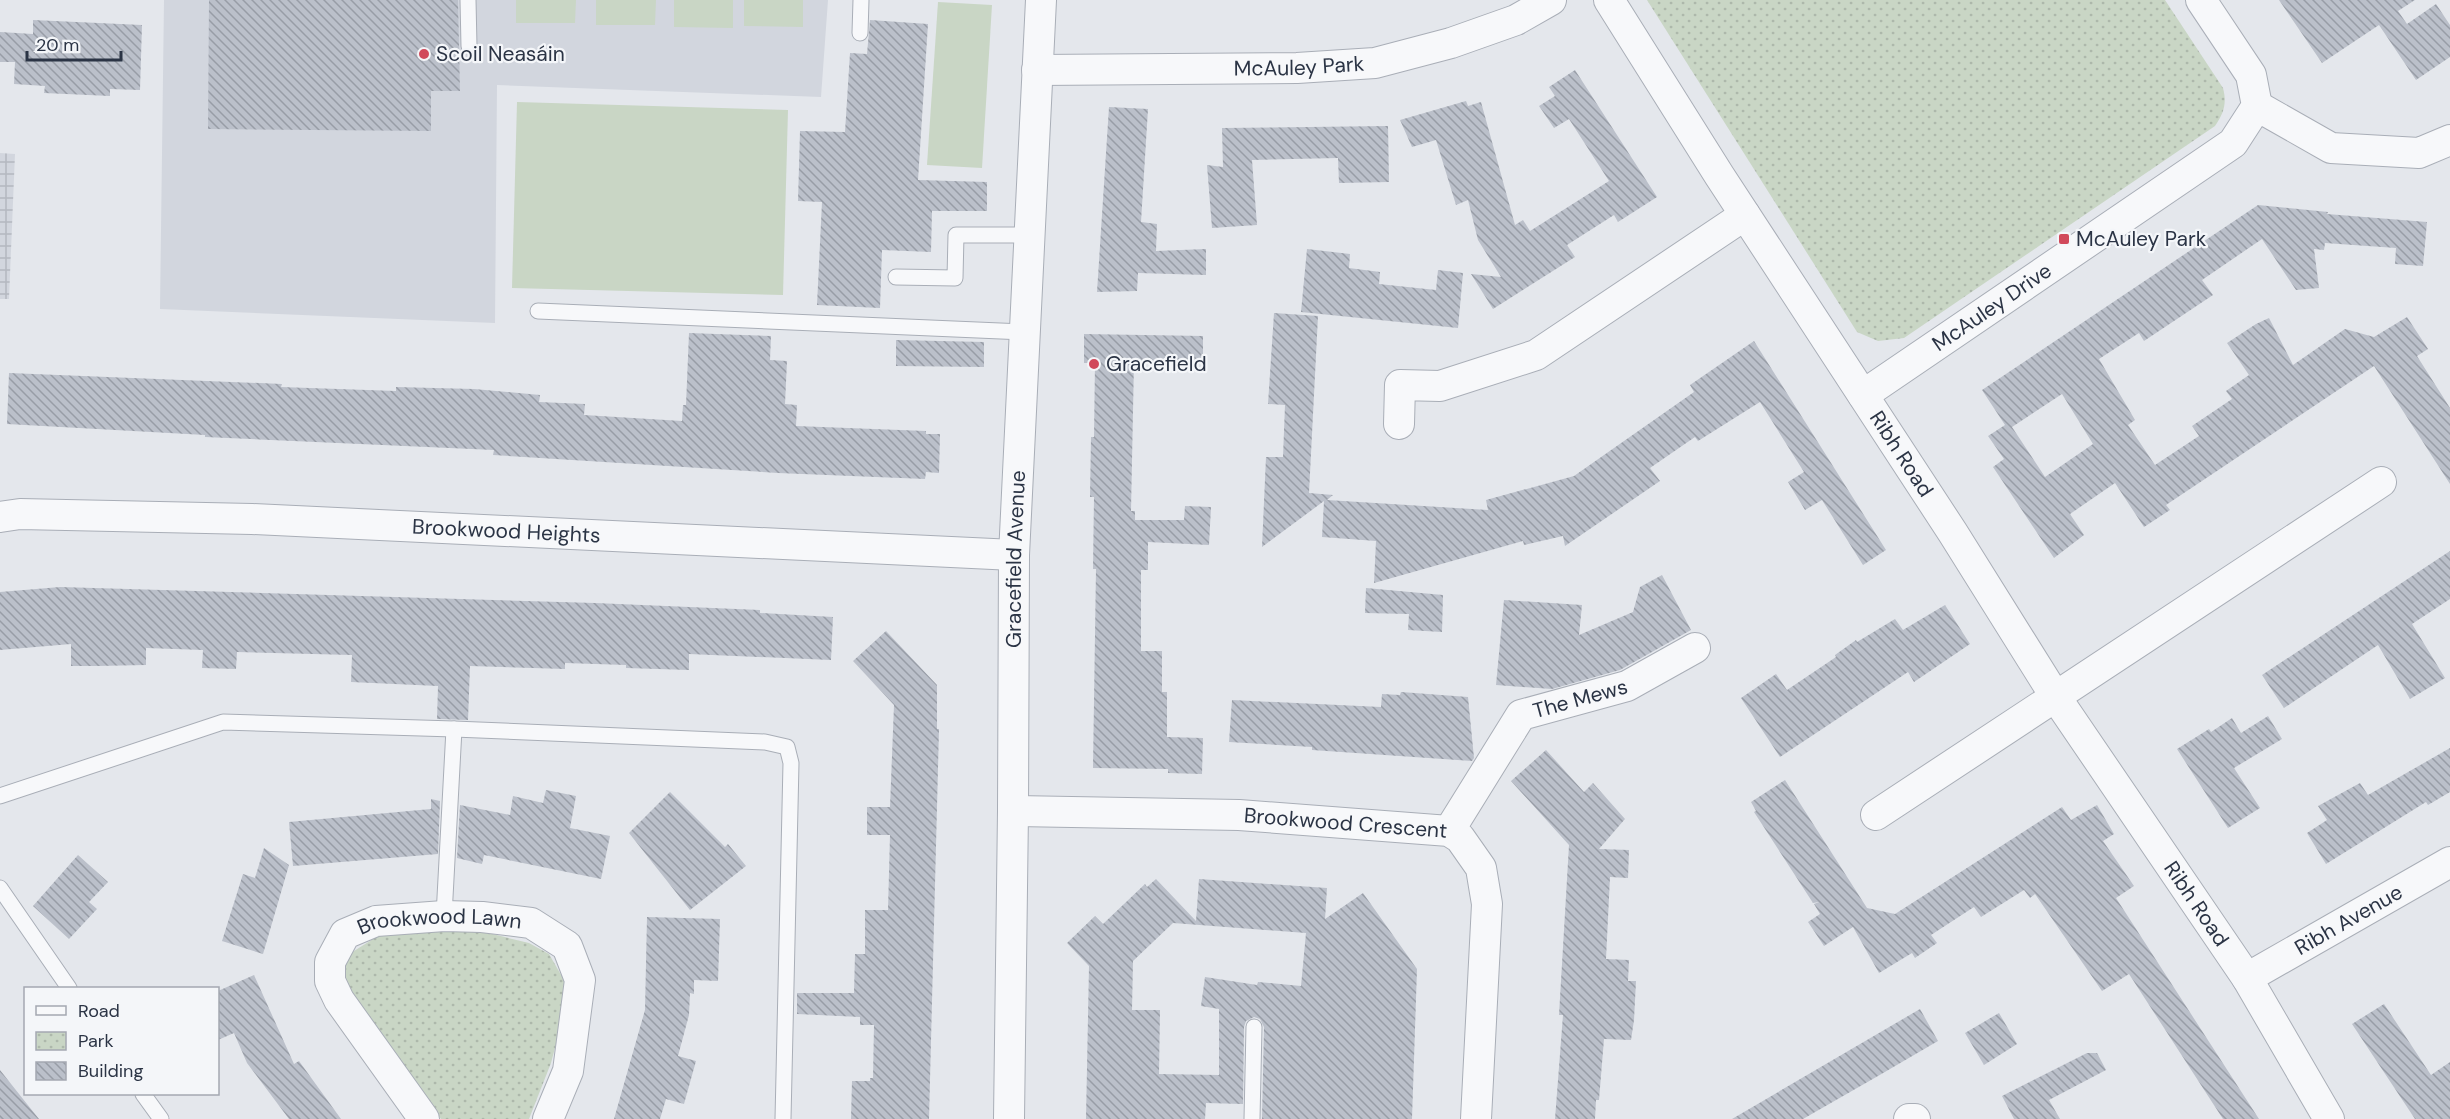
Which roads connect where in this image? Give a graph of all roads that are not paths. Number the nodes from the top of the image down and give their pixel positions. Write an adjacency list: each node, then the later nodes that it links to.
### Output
1 (468, 0): 8 (lane)
2 (861, 0): 7 (lane)
3 (1041, 0): 9 (street, Gracefield Avenue)
4 (1551, 0): 9 (street, McAuley Park)
5 (1609, 0): 12 (street, Ribh Road)
6 (2201, 0): 10 (street)
7 (860, 33)
8 (469, 46)
9 (1037, 70): 13 (street, Gracefield Avenue)
10 (2257, 106): 11 (street); 17 (street, McAuley Drive)
11 (2450, 140)
12 (1745, 214): 17 (street, Ribh Road); 18 (street)
13 (1030, 235): 14 (lane); 16 (street, Gracefield Avenue)
14 (896, 277)
15 (538, 311): 16 (lane)
16 (1025, 332): 21 (street, Gracefield Avenue)
17 (1863, 395): 23 (street, Ribh Road)
18 (1399, 424)
19 (2381, 482): 23 (street)
20 (0, 518): 21 (street, Brookwood Heights)
21 (1014, 555): 26 (street, Gracefield Avenue)
22 (1695, 648): 28 (street, The Mews)
23 (2055, 696): 27 (street); 32 (street, Ribh Road)
24 (454, 729): 25 (lane); 31 (lane); 39 (lane)
25 (0, 796)
26 (1013, 811): 28 (street, Brookwood Crescent); 40 (street, Gracefield Avenue)
27 (1876, 815)
28 (1449, 831): 42 (street, Brookwood Crescent)
29 (2450, 862): 32 (street, Ribh Avenue)
30 (0, 888): 33 (lane)
31 (444, 916): 37 (street, Brookwood Lawn); 38 (street, Brookwood Lawn)
32 (2247, 978): 45 (street, Ribh Road)
33 (68, 987)
34 (1254, 1027): 41 (lane)
35 (144, 1095): 36 (lane)
36 (161, 1119)
37 (424, 1119)
38 (548, 1119)
39 (783, 1119)
40 (1009, 1119)
41 (1252, 1119)
42 (1476, 1119)
43 (1909, 1119): 44 (street)
44 (1915, 1119)
45 (2329, 1119)

